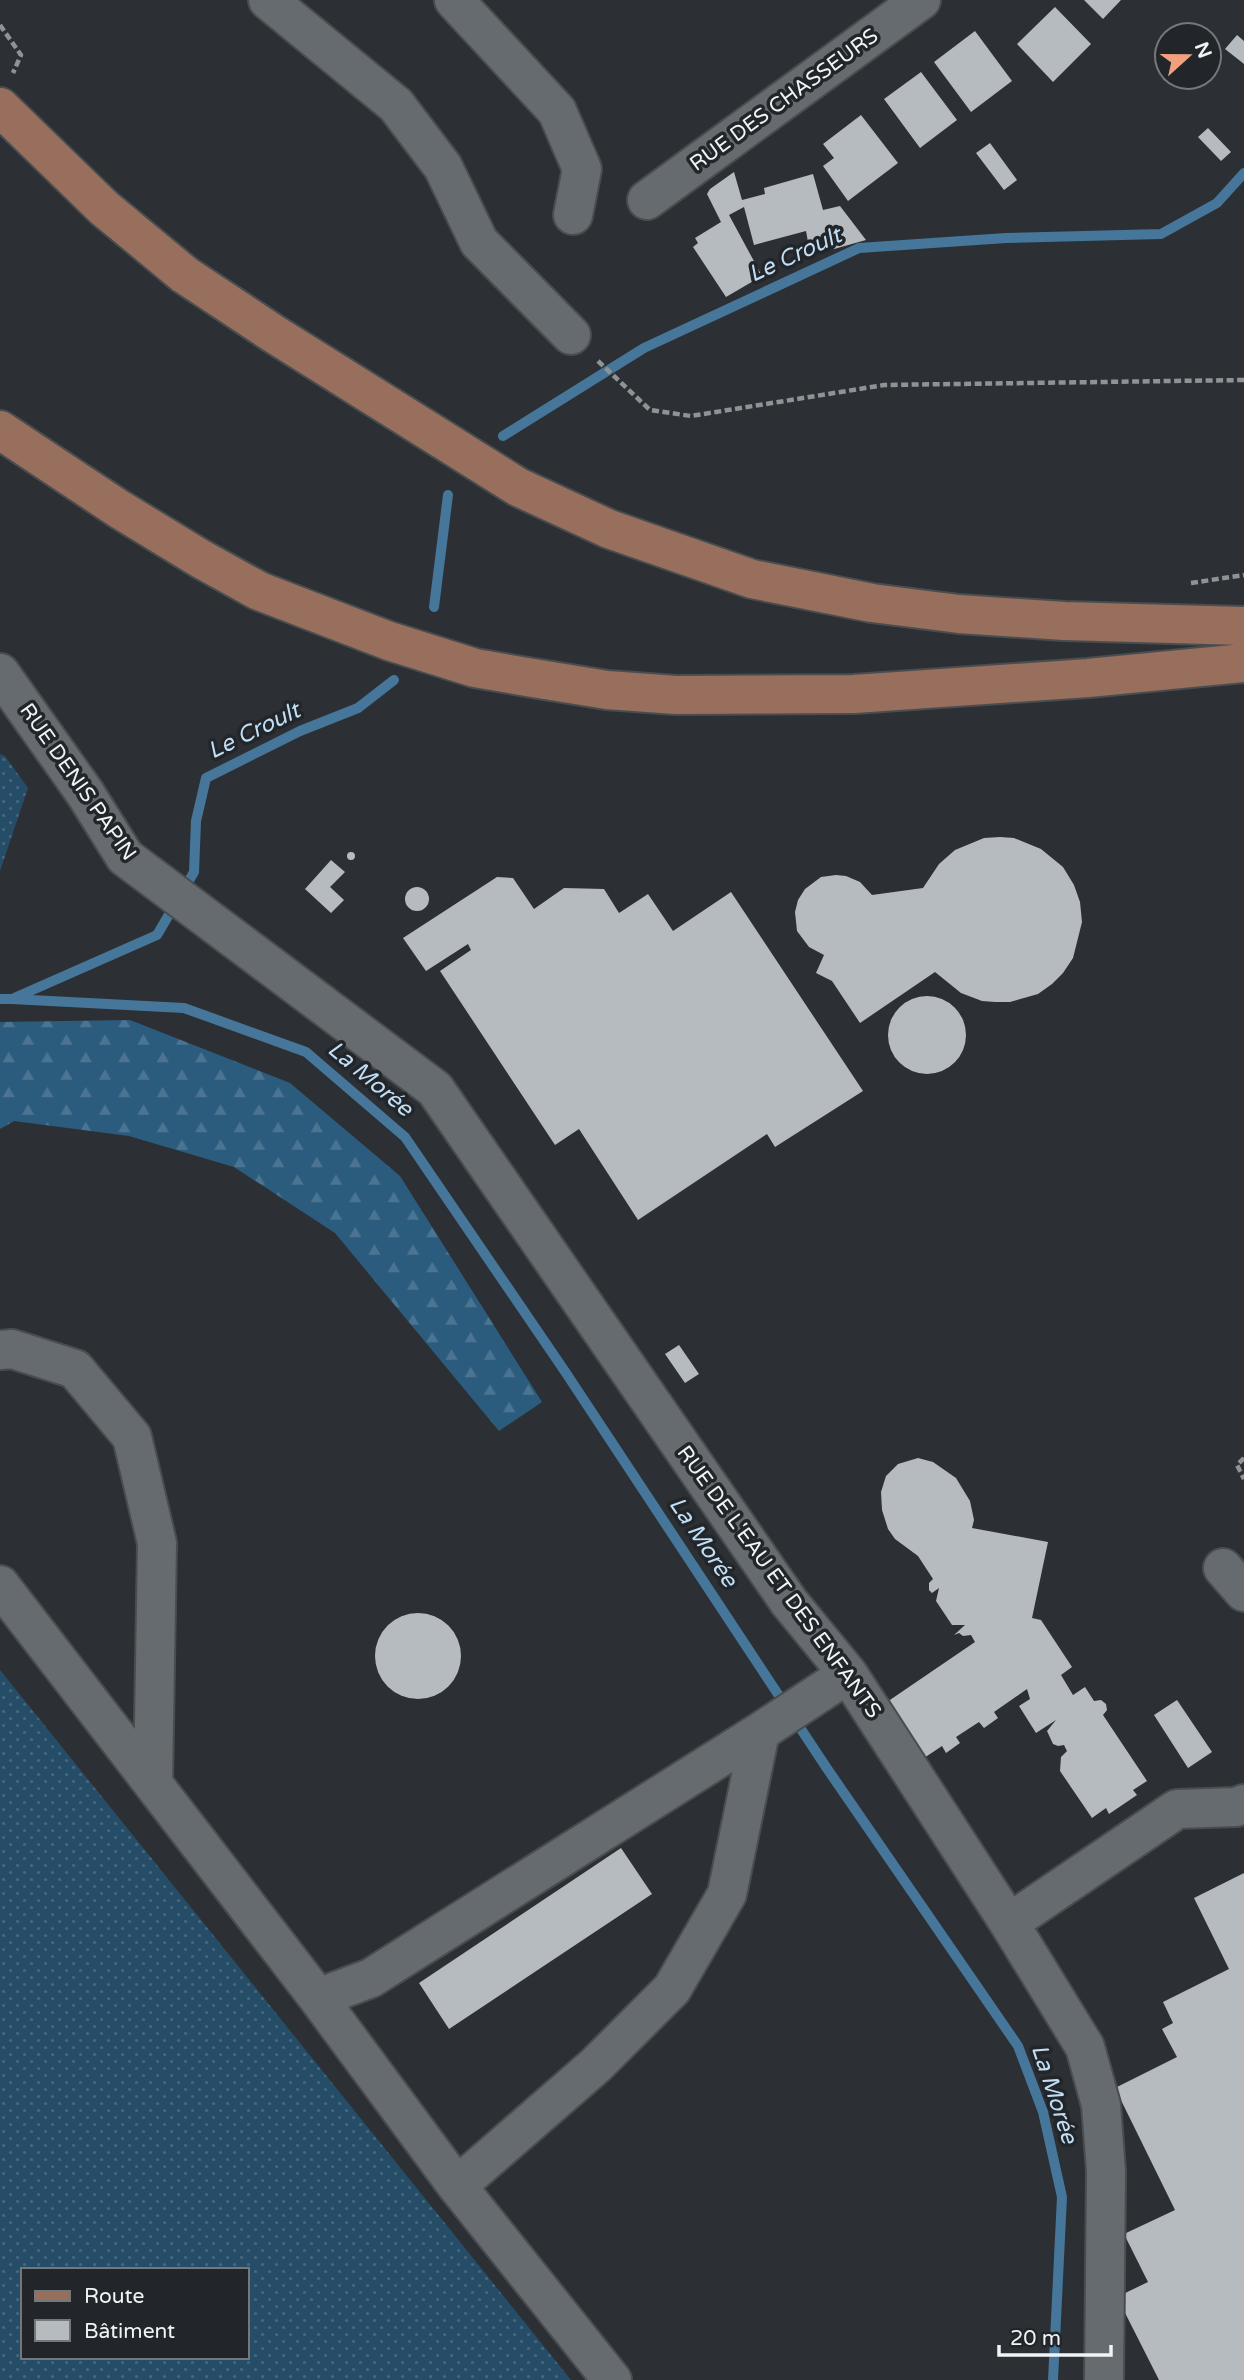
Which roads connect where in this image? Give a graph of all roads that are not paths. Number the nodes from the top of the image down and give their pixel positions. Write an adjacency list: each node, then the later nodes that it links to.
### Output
1 (268, 0): 7 (street)
2 (454, 0): 6 (street)
3 (921, 0): 5 (street, RUE DES CHASSEURS)
4 (5, 94): 9 (main road)
5 (647, 200)
6 (573, 215)
7 (571, 335)
8 (0, 430): 10 (main road)
9 (1244, 626)
10 (1244, 663)
11 (0, 673): 12 (street, RUE DENIS PAPIN)
12 (201, 915): 15 (street, RUE DE L'EAU ET DES ENFANTS)
13 (0, 1350): 17 (street)
14 (0, 1585): 17 (street)
15 (848, 1674): 16 (street); 19 (street, RUE DE L'EAU ET DES ENFANTS)
16 (760, 1732): 20 (street); 21 (street)
17 (153, 1784): 20 (street)
18 (1244, 1804): 19 (street)
19 (1009, 1923): 23 (street, RUE DE L'EAU ET DES ENFANTS)
20 (318, 1998): 21 (street)
21 (457, 2186): 22 (street)
22 (612, 2380)
23 (1104, 2380)

